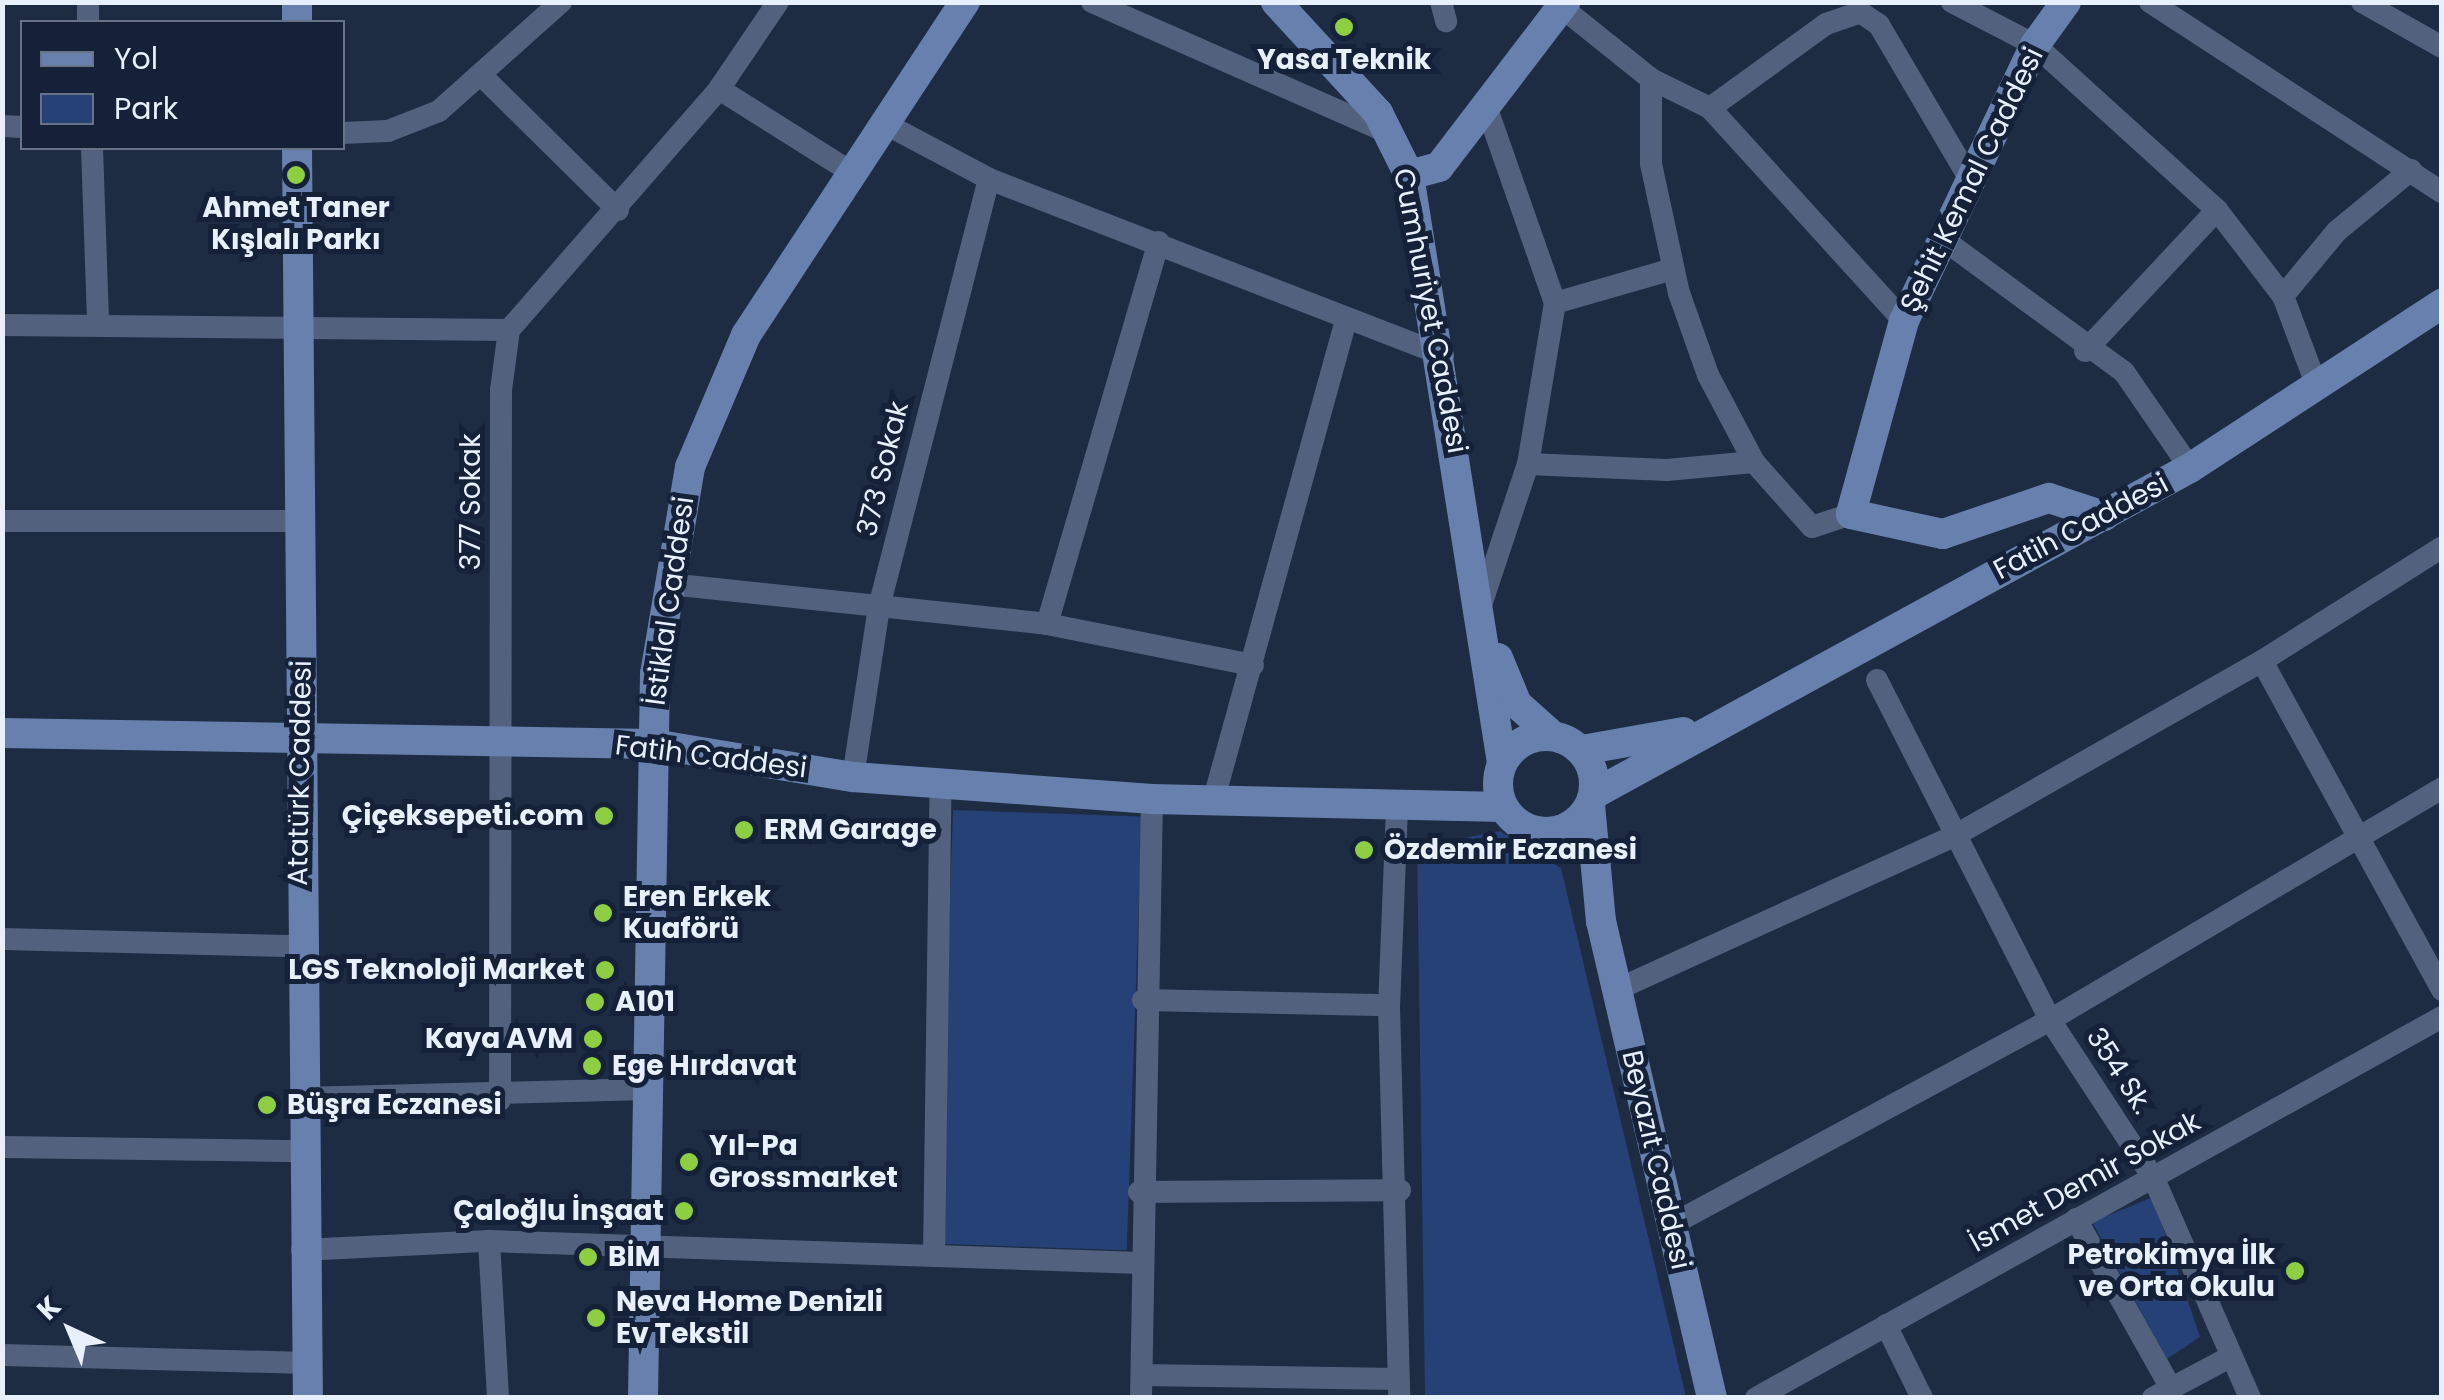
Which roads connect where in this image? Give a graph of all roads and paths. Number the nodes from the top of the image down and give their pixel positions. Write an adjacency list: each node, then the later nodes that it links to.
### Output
1 (561, 2): 13 (street)
2 (778, 2): 15 (street)
3 (965, 2): 18 (street, İstiklal Caddesi)
4 (1092, 2): 19 (street)
5 (1276, 2): 19 (street, Cumhuriyet Caddesi)
6 (1952, 2): 11 (street)
7 (2066, 2): 11 (street, Şehit Kemal Caddesi)
8 (2150, 2): 23 (street)
9 (2362, 2): 12 (street)
10 (1561, 3): 14 (street); 16 (street)
11 (2035, 44): 27 (street, Şehit Kemal Caddesi); 30 (street)
12 (2442, 47)
13 (482, 76): 20 (street); 29 (street)
14 (1651, 79): 17 (street); 33 (street)
15 (719, 89): 24 (street); 29 (street)
16 (1487, 108): 25 (street); 35 (street)
17 (1710, 108): 27 (street); 39 (street)
18 (882, 122): 24 (street, İstiklal Caddesi); 26 (street)
19 (1387, 132): 25 (street, Cumhuriyet Caddesi)
20 (345, 133)
21 (92, 150): 37 (street)
22 (297, 150): 41 (street, Atatürk Caddesi)
23 (2411, 170): 28 (street); 34 (street)
24 (850, 171): 54 (street, İstiklal Caddesi)
25 (1409, 176): 44 (street, Cumhuriyet Caddesi)
26 (989, 179): 32 (street); 56 (street, 373 Sokak)
27 (1971, 181): 31 (street, Şehit Kemal Caddesi)
28 (2442, 192)
29 (618, 210): 42 (street)
30 (2216, 210): 34 (street); 43 (street)
31 (1940, 237): 39 (street, Şehit Kemal Caddesi); 43 (street)
32 (1159, 242): 38 (street); 57 (street)
33 (1674, 269): 35 (street); 46 (street)
34 (2283, 296): 45 (street)
35 (1555, 303): 47 (street)
36 (2442, 304): 45 (street, Fatih Caddesi)
37 (98, 320): 40 (street); 41 (street)
38 (1346, 320): 44 (street); 59 (street)
39 (1904, 321): 49 (street, Şehit Kemal Caddesi)
40 (2, 324)
41 (296, 330): 42 (street); 52 (street, Atatürk Caddesi)
42 (510, 330): 65 (street, 377 Sokak)
43 (2086, 351): 48 (street)
44 (1442, 355): 55 (street, Cumhuriyet Caddesi)
45 (2318, 389): 48 (street, Fatih Caddesi)
46 (1754, 462): 47 (street); 49 (street)
47 (1528, 464): 55 (street)
48 (2190, 468): 50 (street, Fatih Caddesi)
49 (1852, 514): 50 (street)
50 (2104, 516): 61 (street, Fatih Caddesi)
51 (2, 521): 52 (street)
52 (302, 521): 63 (street, Atatürk Caddesi)
53 (2442, 547): 58 (street)
54 (668, 584): 56 (street); 66 (street, İstiklal Caddesi)
55 (1482, 602): 64 (street, Cumhuriyet Caddesi); 70 (street, Cumhuriyet Caddesi)
56 (878, 607): 57 (street); 68 (street, 373 Sokak)
57 (1048, 624): 59 (street)
58 (2262, 662): 78 (street); 79 (street)
59 (1253, 664): 74 (street)
60 (1877, 680): 78 (street, 354 Sk.)
61 (1706, 728): 67 (street, Fatih Caddesi); 73 (street, Fatih Caddesi)
62 (2, 733): 63 (street, Fatih Caddesi)
63 (300, 736): 65 (street, Fatih Caddesi); 82 (street, Atatürk Caddesi)
64 (1553, 736): 67 (street); 70 (street, Fatih Caddesi)
65 (500, 741): 66 (street, Fatih Caddesi); 91 (street, 377 Sokak)
66 (653, 744): 68 (street, Fatih Caddesi); 89 (street, İstiklal Caddesi)
67 (1582, 750): 73 (street)
68 (853, 777): 69 (street, Fatih Caddesi)
69 (941, 782): 72 (street, Fatih Caddesi); 102 (street)
70 (1501, 787): 75 (street, Fatih Caddesi); 76 (street, Fatih Caddesi); 77 (street)
71 (2442, 788): 79 (street)
72 (1152, 799): 74 (street, Fatih Caddesi); 85 (street)
73 (1592, 800): 77 (street, Fatih Caddesi); 80 (street)
74 (1213, 802): 75 (street, Fatih Caddesi)
75 (1359, 805): 76 (street, Fatih Caddesi)
76 (1397, 808): 86 (street)
77 (1527, 829): 80 (street)
78 (1954, 836): 83 (street); 88 (street, 354 Sk.)
79 (2359, 836): 84 (street); 88 (street)
80 (1601, 922): 83 (street, Beyazıt Caddesi)
81 (2, 939): 82 (street)
82 (298, 946): 90 (street, Atatürk Caddesi)
83 (1616, 990): 98 (street, Beyazıt Caddesi)
84 (2442, 990)
85 (1143, 1000): 86 (street); 96 (street)
86 (1389, 1004): 95 (street)
87 (2442, 1017): 94 (street, İsmet Demir Sokak)
88 (2050, 1020): 94 (street, 354 Sk.); 98 (street)
89 (647, 1089): 91 (street); 100 (street, İstiklal Caddesi)
90 (303, 1098): 91 (street); 93 (street, Atatürk Caddesi)
91 (500, 1100)
92 (2, 1147): 93 (street)
93 (300, 1151): 101 (street, Atatürk Caddesi)
94 (2154, 1179): 97 (street, İsmet Demir Sokak); 106 (street, 354 Sk.)
95 (1400, 1190): 96 (street); 109 (street)
96 (1139, 1192): 103 (street)
97 (2076, 1220): 104 (street, İsmet Demir Sokak); 110 (street)
98 (1671, 1225): 114 (street, Beyazıt Caddesi)
99 (489, 1241): 100 (street); 101 (street); 112 (street)
100 (640, 1245): 102 (street); 113 (street, İstiklal Caddesi)
101 (302, 1250): 107 (street, Atatürk Caddesi)
102 (934, 1254): 103 (street)
103 (1140, 1263): 108 (street)
104 (1886, 1325): 115 (street, İsmet Demir Sokak); 116 (street)
105 (2, 1356): 107 (street)
106 (2230, 1357): 110 (street); 117 (street, 354 Sk.)
107 (307, 1363): 111 (street, Atatürk Caddesi)
108 (1142, 1386): 109 (street)
109 (1398, 1388)
110 (2162, 1392)
111 (308, 1398)
112 (498, 1398)
113 (644, 1398)
114 (1712, 1398)
115 (1756, 1398)
116 (1922, 1398)
117 (2250, 1398)

